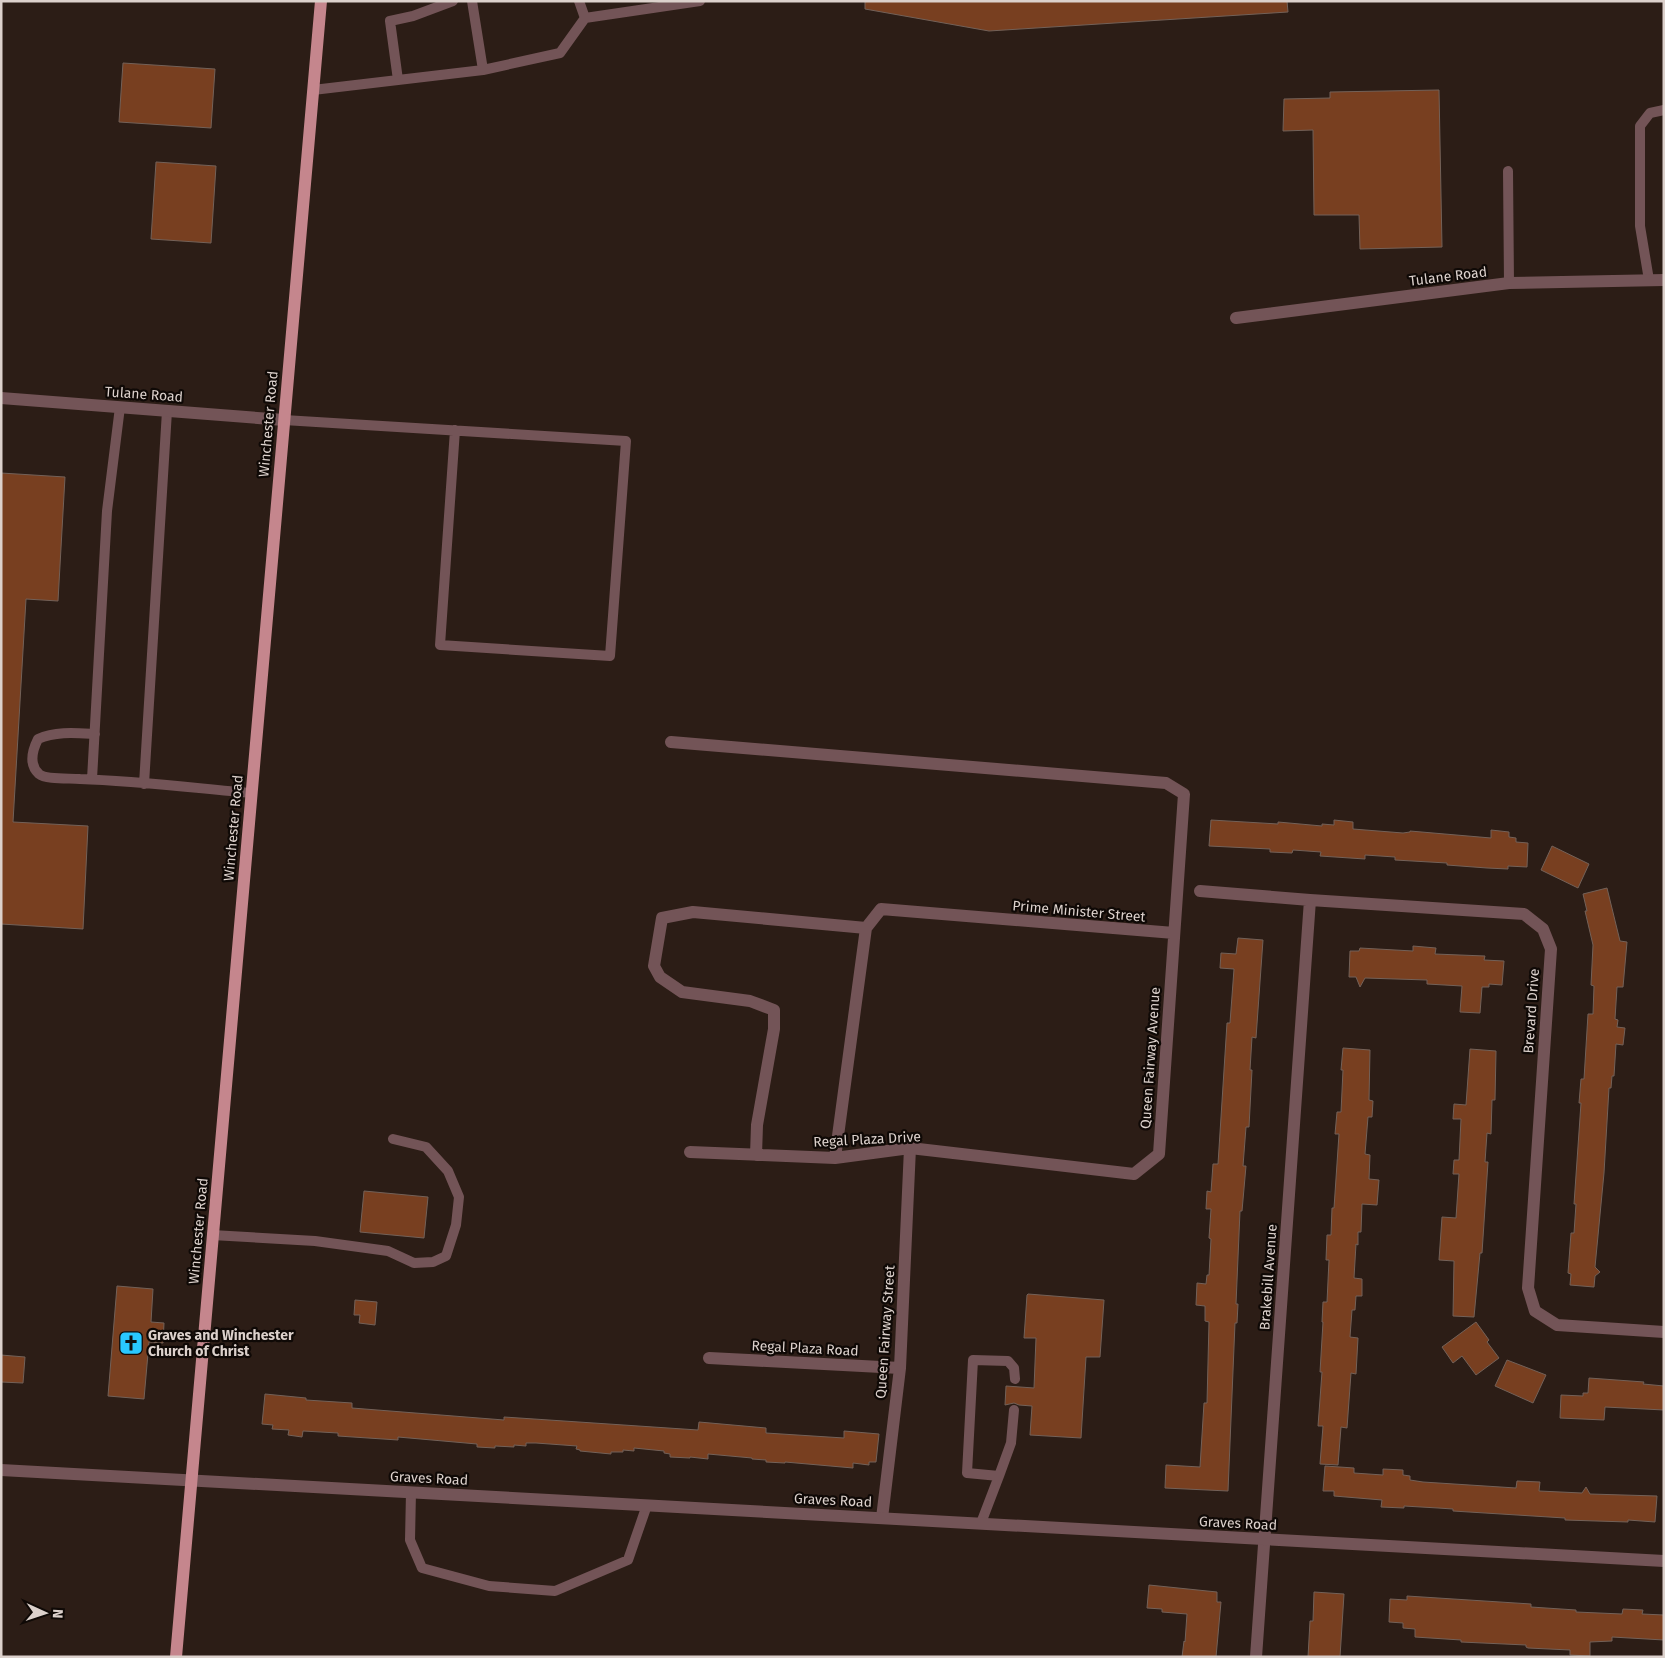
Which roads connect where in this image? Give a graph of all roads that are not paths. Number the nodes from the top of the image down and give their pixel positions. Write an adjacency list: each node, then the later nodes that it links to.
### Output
1 (321, 1): 9 (main road, Winchester Road)
2 (452, 1): 8 (lane)
3 (472, 1): 7 (lane)
4 (579, 1): 6 (lane)
5 (700, 1): 6 (lane)
6 (585, 18): 7 (lane)
7 (483, 70): 8 (lane)
8 (398, 80): 9 (lane)
9 (313, 90): 19 (main road, Winchester Road)
10 (1664, 110): 12 (lane)
11 (1508, 171): 14 (lane)
12 (1649, 280): 13 (street, Tulane Road); 14 (street, Tulane Road)
13 (1664, 280)
14 (1509, 283): 15 (street, Tulane Road)
15 (1236, 318)
16 (1, 398): 17 (street, Tulane Road)
17 (120, 407): 18 (street, Tulane Road); 21 (lane)
18 (167, 411): 19 (street, Tulane Road); 24 (lane)
19 (284, 420): 20 (lane); 25 (main road, Winchester Road)
20 (455, 430): 20 (lane)
21 (95, 734): 23 (lane); 23 (lane)
22 (671, 742): 29 (street)
23 (92, 779): 24 (lane)
24 (144, 784): 25 (lane)
25 (251, 793): 36 (main road, Winchester Road)
26 (1200, 891): 27 (street, Brevard Drive)
27 (1310, 900): 37 (street, Brevard Drive); 49 (street, Brakebill Avenue)
28 (866, 928): 29 (street, Prime Minister Street); 33 (street); 34 (street)
29 (1174, 933): 35 (street, Queen Fairway Avenue)
30 (393, 1140): 36 (lane)
31 (910, 1148): 34 (street, Regal Plaza Drive); 35 (street, Regal Plaza Drive); 39 (street, Queen Fairway Street)
32 (690, 1152): 33 (street, Regal Plaza Drive)
33 (756, 1155): 34 (street, Regal Plaza Drive)
34 (835, 1158)
35 (1134, 1174)
36 (212, 1235): 44 (main road, Winchester Road)
37 (1664, 1332)
38 (709, 1358): 39 (street, Regal Plaza Road)
39 (900, 1368): 47 (street, Queen Fairway Street)
40 (1015, 1379): 43 (lane)
41 (1014, 1410): 43 (lane)
42 (1, 1470): 44 (street, Graves Road)
43 (999, 1476): 48 (lane)
44 (191, 1479): 45 (street, Graves Road); 51 (main road, Winchester Road)
45 (411, 1492): 46 (street, Graves Road); 46 (lane)
46 (647, 1505): 47 (street, Graves Road)
47 (882, 1518): 48 (street, Graves Road)
48 (981, 1523): 49 (street, Graves Road)
49 (1264, 1539): 50 (street, Graves Road); 52 (street, Brakebill Avenue)
50 (1664, 1562)
51 (176, 1657)
52 (1256, 1657)

